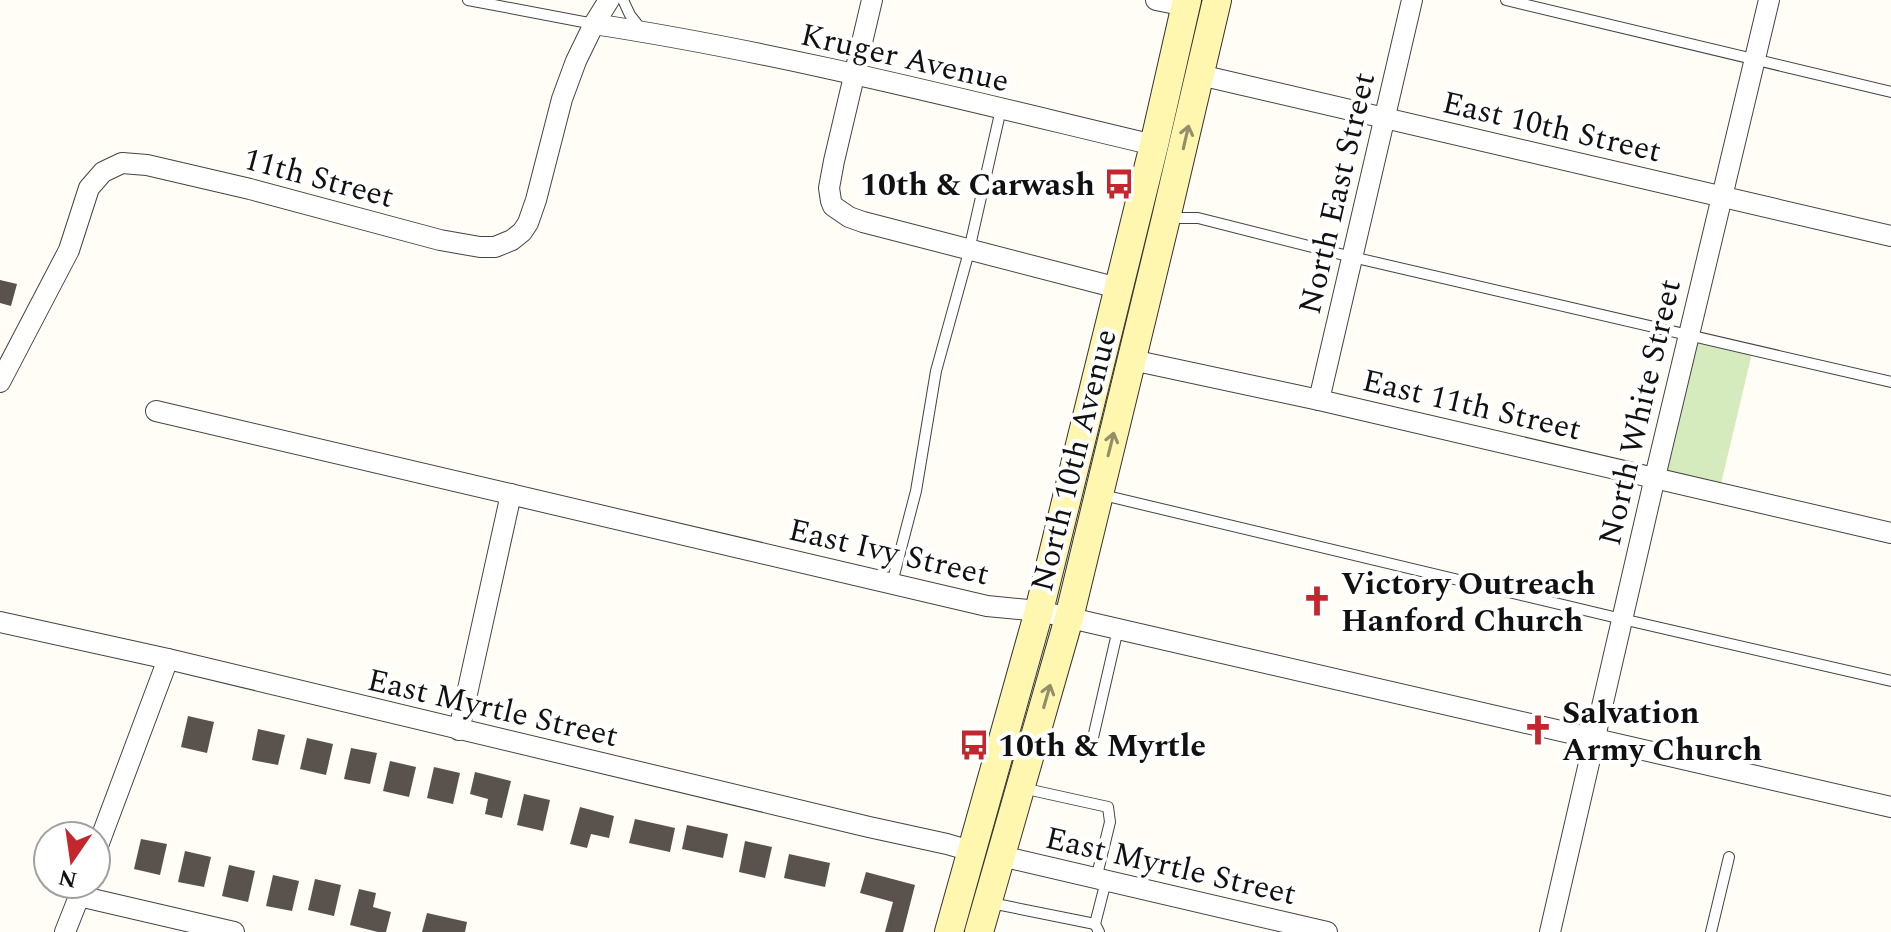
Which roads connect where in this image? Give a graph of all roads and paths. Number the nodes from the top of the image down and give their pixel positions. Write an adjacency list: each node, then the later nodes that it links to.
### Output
1 (468, 0): 11 (lane)
2 (609, 0): 11 (street)
3 (623, 0): 12 (lane)
4 (872, 0): 14 (street)
5 (1156, 0): 10 (street)
6 (1217, 0): 15 (main road, North 10th Avenue)
7 (1412, 0): 18 (street, North East Street)
8 (1506, 0): 13 (lane)
9 (1769, 0): 13 (street, North White Street)
10 (1191, 2): 15 (main road); 19 (main road, North 10th Avenue)
11 (594, 24): 12 (street, Kruger Avenue); 28 (street, 11th Street)
12 (643, 32): 14 (street, Kruger Avenue)
13 (1755, 59): 16 (lane); 20 (street, North White Street)
14 (854, 75): 17 (street, Kruger Avenue); 23 (street)
15 (1200, 75): 18 (street, East 10th Street); 21 (main road, North 10th Avenue, one-way to 15)
16 (1891, 92)
17 (1001, 109): 19 (street, Kruger Avenue); 23 (lane)
18 (1384, 118): 20 (street, East 10th Street); 24 (street, North East Street)
19 (1154, 145): 25 (main road); 26 (main road, North 10th Avenue)
20 (1722, 195): 22 (street, East 10th Street); 27 (street, North White Street)
21 (1166, 218): 24 (lane); 25 (main road, North 10th Avenue)
22 (1891, 236)
23 (969, 249): 26 (street); 38 (lane)
24 (1352, 257): 27 (lane); 32 (street, North East Street)
25 (1152, 277): 29 (main road, North 10th Avenue)
26 (1118, 288): 39 (main road, North 10th Avenue)
27 (1688, 334): 31 (lane); 34 (street, North White Street)
28 (5, 360): 30 (street)
29 (1132, 360): 32 (street, East 11th Street); 36 (main road, North 10th Avenue, one-way to 29)
30 (0, 382)
31 (1891, 382)
32 (1319, 400): 34 (street, East 11th Street)
33 (156, 411): 35 (street, East Ivy Street)
34 (1655, 477): 37 (street, East 11th Street); 41 (street, North White Street)
35 (511, 494): 38 (street, East Ivy Street); 47 (street)
36 (1099, 494): 40 (main road, North 10th Avenue); 41 (lane)
37 (1891, 533)
38 (892, 583): 39 (street, East Ivy Street)
39 (1039, 611): 40 (street, East Ivy Street); 46 (main road, North 10th Avenue)
40 (1069, 618): 43 (street, East Ivy Street); 50 (main road, North 10th Avenue, one-way to 40)
41 (1622, 619): 45 (lane); 48 (street, North White Street)
42 (0, 622): 44 (street, East Myrtle Street)
43 (1118, 629): 48 (street, East Ivy Street); 49 (lane)
44 (168, 659): 47 (street, East Myrtle Street); 52 (street)
45 (1891, 681)
46 (1007, 727): 53 (main road, North 10th Avenue); 54 (main road)
47 (459, 730): 53 (street, East Myrtle Street)
48 (1594, 739): 51 (street, East Ivy Street); 67 (street, North White Street)
49 (1092, 742)
50 (1020, 788): 54 (main road, North 10th Avenue); 56 (lane)
51 (1891, 807)
52 (108, 820)
53 (971, 851): 63 (main road, North 10th Avenue); 64 (main road)
54 (1001, 856): 56 (street, East Myrtle Street); 59 (main road, North 10th Avenue)
55 (1729, 857): 68 (lane)
56 (1101, 880): 60 (lane); 66 (street, East Myrtle Street)
57 (112, 898): 62 (street)
58 (78, 900): 61 (street)
59 (988, 902): 60 (lane); 65 (main road, North 10th Avenue)
60 (1097, 928)
61 (65, 932)
62 (234, 932)
63 (949, 932)
64 (963, 932)
65 (979, 932)
66 (1327, 932)
67 (1550, 932)
68 (1711, 932)

